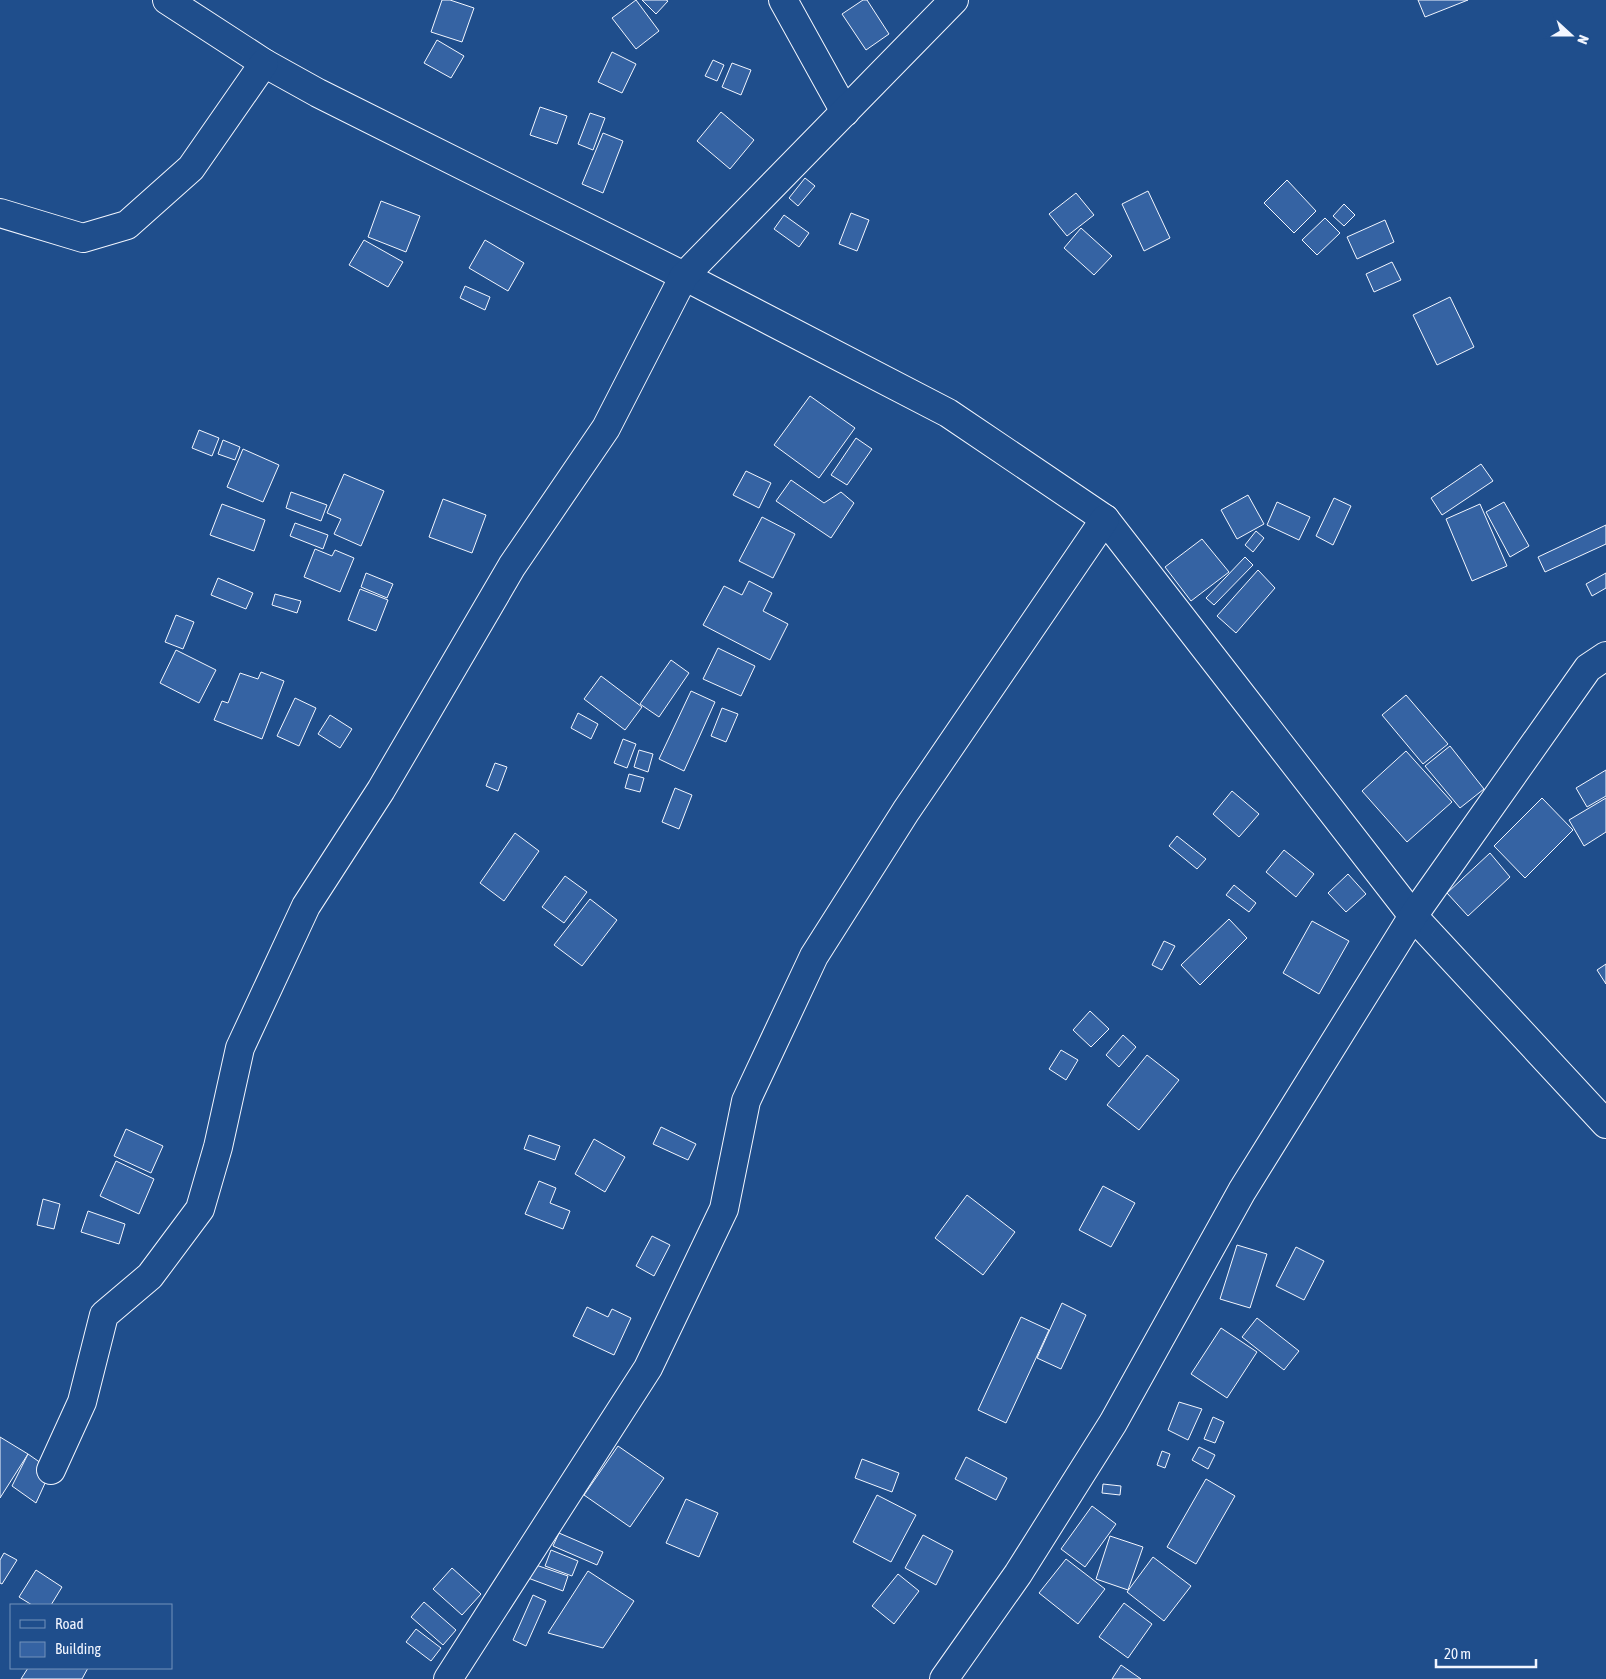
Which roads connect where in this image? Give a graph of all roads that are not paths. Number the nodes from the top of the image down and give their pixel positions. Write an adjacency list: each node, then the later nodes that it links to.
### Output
1 (167, 0): 4 (street)
2 (783, 0): 5 (street)
3 (954, 0): 5 (street)
4 (264, 63): 6 (street); 7 (street)
5 (845, 112): 7 (street)
6 (0, 213)
7 (684, 276): 8 (street); 12 (street)
8 (1105, 519): 10 (street); 13 (street)
9 (1606, 656): 10 (street)
10 (1413, 916): 11 (street); 14 (street)
11 (1606, 1124)
12 (51, 1470)
13 (448, 1679)
14 (944, 1679)

